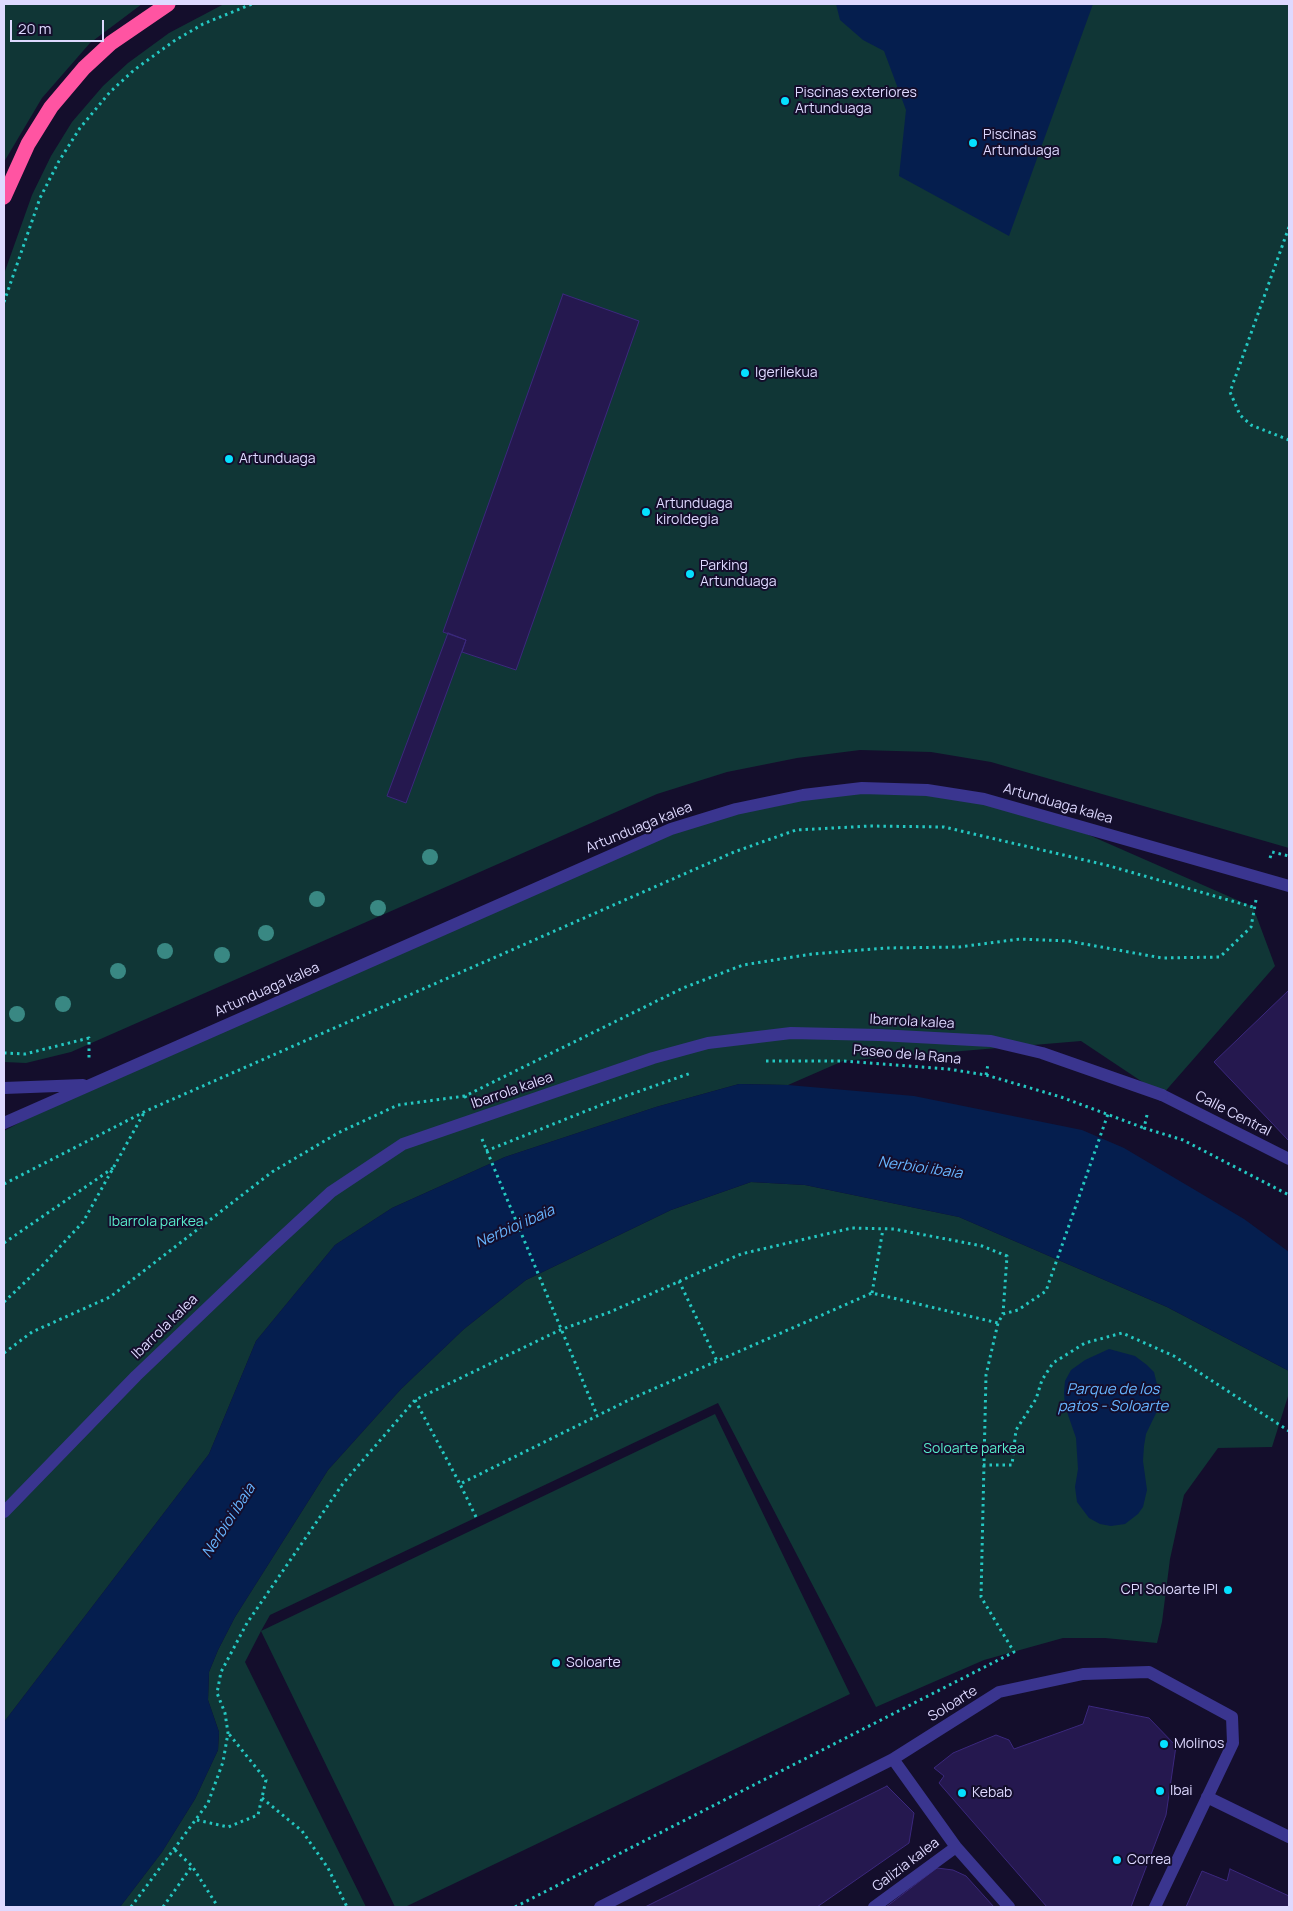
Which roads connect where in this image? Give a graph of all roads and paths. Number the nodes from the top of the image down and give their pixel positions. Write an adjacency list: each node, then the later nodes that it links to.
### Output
1 (168, 4): 3 (highway)
2 (252, 4): 5 (path)
3 (4, 197)
4 (1289, 227): 6 (path)
5 (4, 302)
6 (1289, 440)
7 (1289, 886): 13 (street, Artunduaga kalea)
8 (4, 1053): 13 (path)
9 (760, 1062): 12 (path, Paseo de la Rana)
10 (998, 1065): 12 (path)
11 (700, 1071): 23 (path)
12 (986, 1075): 19 (path, Paseo de la Rana)
13 (90, 1084): 14 (street, Artunduaga kalea); 21 (street, Artunduaga kalea)
14 (4, 1088)
15 (1162, 1095): 20 (street, Ibarrola kalea); 24 (street, Calle Central)
16 (465, 1096): 17 (path); 20 (path); 36 (path)
17 (146, 1111): 25 (path); 26 (path)
18 (1140, 1112): 22 (path)
19 (1108, 1114): 22 (path, Paseo de la Rana); 33 (path)
20 (474, 1120): 23 (path); 43 (street, Ibarrola kalea)
21 (4, 1123)
22 (1144, 1128): 27 (path)
23 (486, 1151): 35 (path)
24 (1289, 1159)
25 (114, 1168): 29 (path); 32 (path)
26 (4, 1184)
27 (1289, 1195)
28 (883, 1229): 30 (path); 31 (path); 33 (path)
29 (4, 1243)
30 (679, 1282): 35 (path); 37 (path)
31 (872, 1293): 34 (path); 37 (path)
32 (4, 1302)
33 (1003, 1314): 34 (path)
34 (998, 1323): 41 (path)
35 (560, 1330): 38 (path); 39 (path)
36 (4, 1353)
37 (717, 1361): 39 (path)
38 (415, 1400): 42 (path); 45 (path)
39 (597, 1415): 42 (path)
40 (1289, 1431): 41 (path)
41 (983, 1465): 58 (path)
42 (460, 1484): 44 (path)
43 (4, 1512)
44 (476, 1517)
45 (228, 1733): 48 (path); 49 (path)
46 (893, 1759): 47 (street, Soloarte); 51 (street); 59 (street, Soloarte)
47 (1207, 1797): 50 (street); 62 (street)
48 (262, 1798): 49 (path); 57 (path)
49 (197, 1820): 52 (path)
50 (1289, 1837)
51 (956, 1847): 60 (street, Galizia kalea); 61 (street)
52 (175, 1850): 53 (path); 54 (path)
53 (192, 1866): 55 (path); 56 (path)
54 (131, 1907)
55 (163, 1907)
56 (218, 1907)
57 (347, 1907)
58 (515, 1907)
59 (600, 1907)
60 (874, 1907)
61 (1009, 1907)
62 (1155, 1907)

